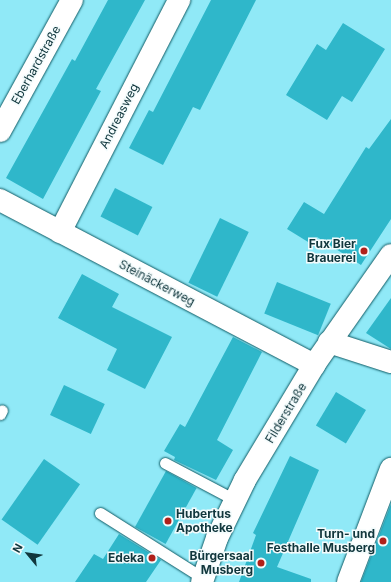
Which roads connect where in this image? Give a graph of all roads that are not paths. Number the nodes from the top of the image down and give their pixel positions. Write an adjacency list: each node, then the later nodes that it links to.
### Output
1 (72, 0): 3 (street, Eberhardstraße)
2 (179, 0): 5 (street, Andreasweg)
3 (0, 131)
4 (0, 200): 5 (street, Steinäckerweg)
5 (60, 232): 9 (street, Steinäckerweg)
6 (391, 255): 7 (street, Filderstraße)
7 (330, 342): 8 (street); 9 (street, Filderstraße)
8 (391, 362)
9 (314, 365): 12 (street, Filderstraße)
10 (165, 463): 12 (lane)
11 (391, 469): 15 (street)
12 (235, 500): 14 (street, Filderstraße)
13 (100, 513): 14 (lane)
14 (202, 580)
15 (348, 582)

